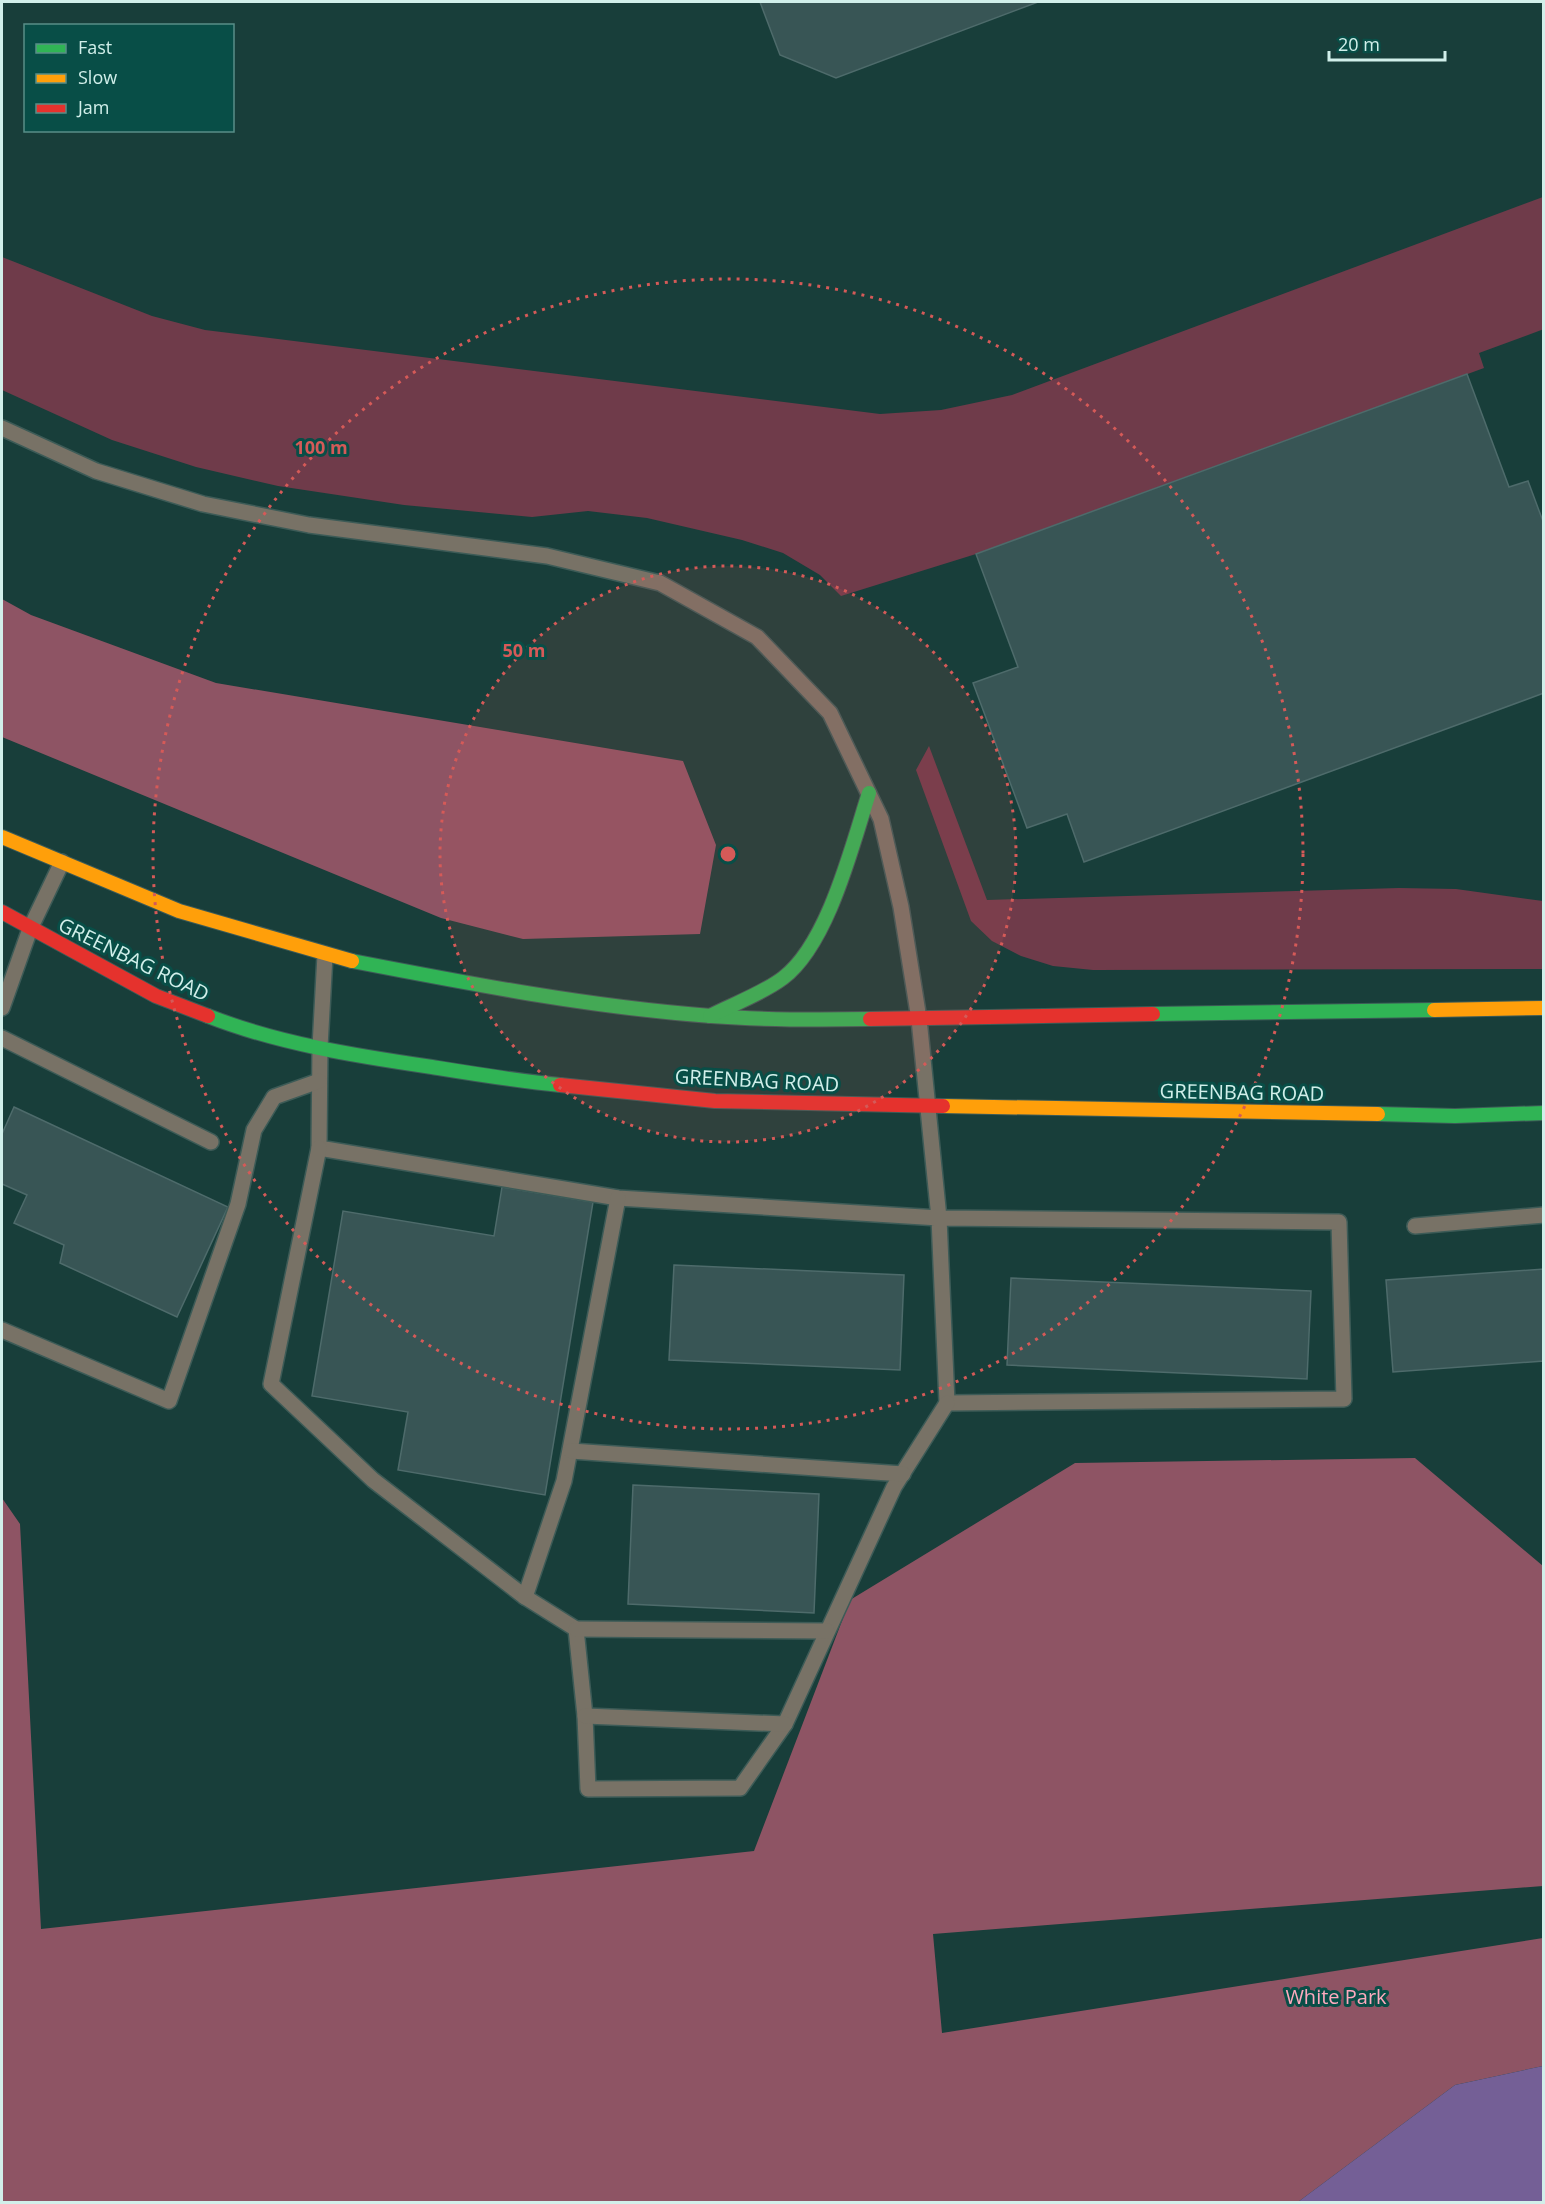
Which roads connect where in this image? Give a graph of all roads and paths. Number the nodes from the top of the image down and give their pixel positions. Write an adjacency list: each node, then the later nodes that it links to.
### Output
1 (2, 428): 2 (lane)
2 (869, 793): 10 (main road); 11 (lane)
3 (2, 837): 4 (main road)
4 (62, 862): 6 (lane); 7 (main road)
5 (2, 912): 6 (main road, GREENBAG ROAD)
6 (30, 929): 8 (lane); 13 (main road, GREENBAG ROAD)
7 (325, 955): 10 (main road); 13 (lane)
8 (2, 1008)
9 (1544, 1008): 11 (main road)
10 (710, 1016): 11 (main road)
11 (919, 1018): 15 (lane)
12 (2, 1038): 17 (lane)
13 (320, 1047): 14 (lane); 15 (main road, GREENBAG ROAD)
14 (319, 1082): 18 (lane); 23 (lane)
15 (927, 1106): 16 (main road, GREENBAG ROAD); 21 (lane)
16 (1544, 1113)
17 (211, 1142)
18 (319, 1149): 19 (lane); 27 (lane)
19 (618, 1198): 21 (lane); 25 (lane)
20 (1544, 1215): 22 (lane)
21 (939, 1218): 24 (lane); 24 (lane)
22 (1415, 1226)
23 (2, 1330)
24 (947, 1402): 26 (lane)
25 (571, 1451): 26 (lane); 27 (lane)
26 (903, 1474): 29 (lane)
27 (525, 1597): 28 (lane)
28 (576, 1629): 29 (lane); 30 (lane)
29 (827, 1631): 31 (lane)
30 (585, 1716): 31 (lane); 31 (lane)
31 (785, 1724)

